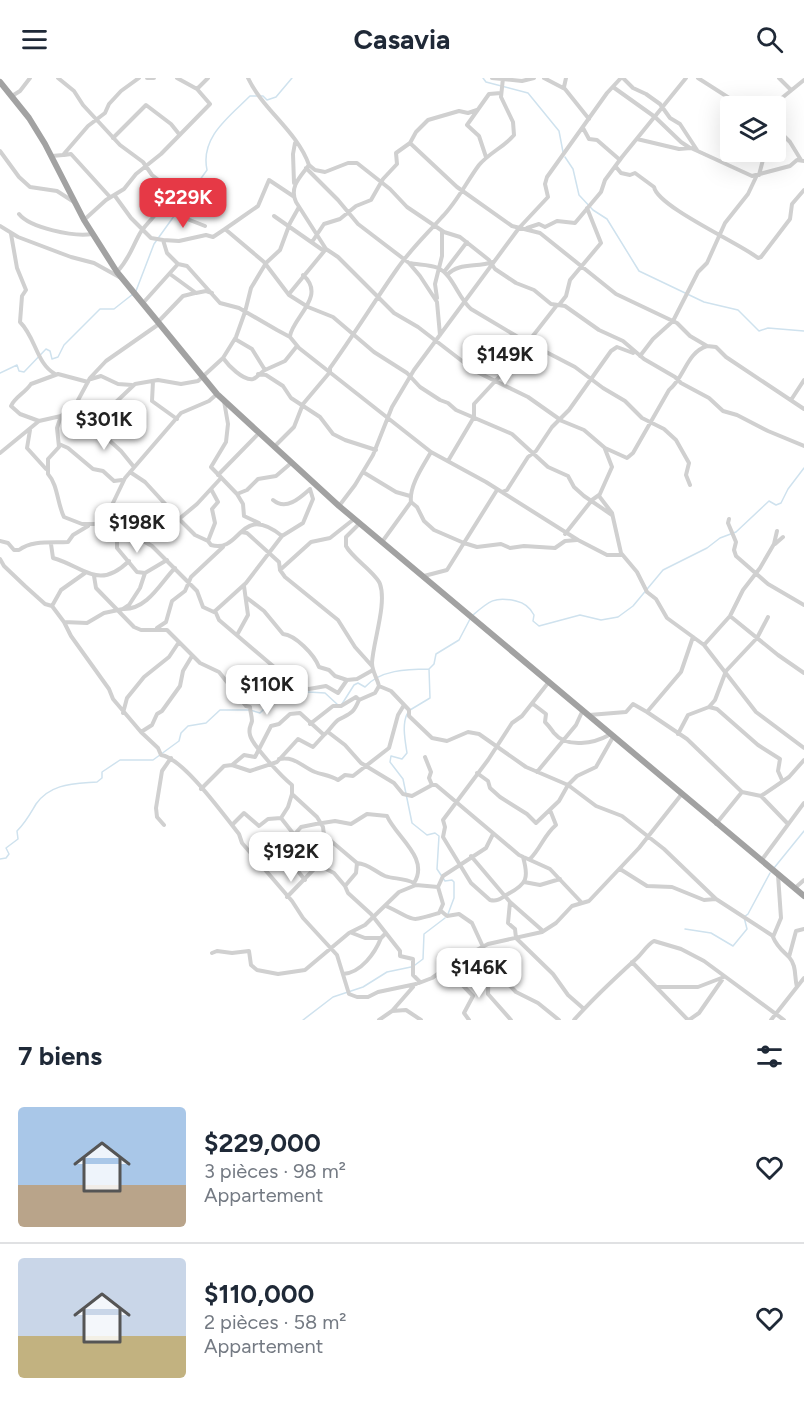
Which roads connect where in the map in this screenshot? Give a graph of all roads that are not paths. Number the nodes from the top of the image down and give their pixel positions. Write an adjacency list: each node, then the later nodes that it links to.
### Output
1 (30, 78): 28 (street)
2 (58, 78): 34 (street)
3 (139, 78): 34 (street)
4 (147, 78): 5 (street)
5 (154, 78)
6 (177, 78): 24 (street)
7 (208, 78): 24 (street)
8 (248, 78): 41 (street)
9 (492, 78): 17 (street)
10 (534, 78): 17 (street)
11 (544, 78): 23 (street)
12 (622, 78): 22 (street); 31 (street)
13 (677, 78): 21 (street)
14 (686, 78): 21 (street)
15 (700, 78): 29 (street)
16 (779, 78): 26 (street)
17 (503, 79): 27 (street)
18 (564, 79): 23 (street)
19 (804, 80): 26 (street)
20 (0, 82): 25 (highway)
21 (682, 83): 31 (street)
22 (613, 87): 33 (street); 35 (street)
23 (564, 88): 35 (street)
24 (197, 89): 37 (street)
25 (3, 90): 28 (highway)
26 (791, 90): 30 (street)
27 (501, 93): 32 (street); 48 (street)
28 (12, 96): 47 (highway)
29 (727, 96)
30 (784, 96)
31 (663, 108): 33 (street); 44 (street)
32 (477, 110): 42 (street); 48 (street)
33 (655, 117): 40 (street); 43 (street)
34 (96, 119): 38 (street); 46 (street)
35 (589, 119): 36 (street)
36 (583, 128): 49 (street); 75 (street)
37 (179, 134): 38 (street); 52 (street)
38 (113, 138): 52 (street)
39 (786, 138): 50 (street)
40 (637, 140): 43 (street); 49 (street)
41 (296, 142): 53 (street); 57 (street)
42 (410, 143): 56 (street); 58 (street)
43 (691, 148): 44 (street)
44 (697, 150): 55 (street)
45 (0, 151): 63 (street)
46 (63, 155): 47 (street); 60 (street)
47 (52, 156): 63 (highway)
48 (486, 157): 58 (street)
49 (620, 160): 54 (street)
50 (802, 160): 55 (street)
51 (762, 162): 55 (street)
52 (146, 166): 60 (street); 62 (street)
53 (308, 167): 56 (street); 57 (street); 67 (street)
54 (616, 167): 65 (street); 83 (street)
55 (758, 175): 83 (street)
56 (381, 182): 67 (street); 71 (street)
57 (294, 185): 61 (street)
58 (462, 190): 69 (street); 75 (street)
59 (804, 190): 83 (street)
60 (112, 196): 70 (street); 78 (street)
61 (294, 196): 64 (street); 77 (street)
62 (166, 197): 72 (street); 78 (street)
63 (76, 203): 70 (highway)
64 (299, 207): 74 (street); 82 (street)
65 (587, 208): 76 (street); 92 (street)
66 (19, 214): 81 (street)
67 (349, 214): 82 (street); 88 (street)
68 (274, 216): 74 (street)
69 (440, 219): 71 (street); 79 (street)
70 (84, 220): 81 (highway)
71 (434, 224): 79 (street); 88 (street)
72 (205, 225)
73 (0, 226): 80 (street)
74 (289, 226): 85 (street); 90 (street)
75 (519, 228): 76 (street); 91 (street)
76 (527, 228): 92 (street)
77 (225, 229): 84 (street); 90 (street)
78 (143, 230): 84 (street); 94 (street)
79 (442, 231): 86 (street); 93 (street)
80 (11, 234): 98 (street); 126 (street)
81 (92, 234): 94 (highway)
82 (317, 235): 85 (street); 87 (street)
83 (719, 236): 112 (street)
84 (163, 240): 89 (street)
85 (312, 242): 87 (street)
86 (466, 242): 91 (street); 95 (street)
87 (325, 250): 97 (street); 102 (street)
88 (407, 261): 93 (street); 102 (street); 104 (street)
89 (178, 264): 96 (street); 100 (street)
90 (265, 264): 101 (street); 110 (street)
91 (493, 266): 95 (street); 106 (street); 107 (street)
92 (580, 266): 103 (street); 112 (street)
93 (438, 268): 95 (street); 104 (street)
94 (117, 272): 98 (highway)
95 (445, 273): 106 (street)
96 (170, 274): 99 (street); 105 (street)
97 (303, 275): 101 (street); 109 (street)
98 (122, 278): 105 (highway)
99 (196, 293): 100 (street); 111 (street)
100 (212, 293): 110 (street)
101 (289, 295): 109 (street)
102 (379, 298): 113 (street); 117 (street)
103 (565, 299): 107 (street); 108 (street)
104 (437, 302): 114 (street)
105 (143, 303): 111 (highway)
106 (464, 303): 114 (street); 118 (street)
107 (558, 305): 108 (street); 118 (street)
108 (565, 306): 121 (street)
109 (308, 307): 113 (street); 115 (street)
110 (245, 312): 115 (street); 116 (street)
111 (159, 322): 129 (highway); 133 (street)
112 (672, 322): 120 (street); 122 (street)
113 (354, 335): 125 (street); 128 (street)
114 (440, 336): 117 (street)
115 (290, 337): 119 (street)
116 (235, 339): 123 (street); 124 (street)
117 (436, 341): 128 (street); 135 (street)
118 (528, 342): 130 (street); 135 (street)
119 (297, 346): 124 (street); 125 (street)
120 (707, 346): 131 (street); 139 (street)
121 (635, 353): 122 (street); 130 (street)
122 (640, 356): 131 (street)
123 (223, 358): 127 (street); 129 (street)
124 (265, 370): 127 (street)
125 (330, 372): 140 (street); 143 (street)
126 (55, 374): 133 (street); 148 (street)
127 (258, 374): 140 (street)
128 (410, 376): 143 (street); 144 (street)
129 (204, 377): 134 (street); 137 (highway)
130 (591, 379): 145 (street); 149 (street)
131 (678, 379): 149 (street); 153 (street)
132 (804, 380): 139 (street)
133 (88, 381): 136 (street); 142 (street)
134 (153, 381): 136 (street); 147 (street)
135 (495, 381): 144 (street); 145 (street)
136 (135, 384): 146 (street)
137 (217, 394): 138 (highway); 147 (street)
138 (224, 400): 151 (highway); 166 (street)
139 (791, 400): 141 (street)
140 (303, 404): 154 (street); 156 (street)
141 (804, 409)
142 (61, 416): 146 (street); 148 (street); 152 (street)
143 (388, 417): 156 (street); 157 (street)
144 (474, 417): 159 (street); 160 (street)
145 (559, 418): 155 (street); 159 (street)
146 (95, 419): 162 (street)
147 (177, 419): 162 (street)
148 (39, 421): 150 (street)
149 (650, 421): 155 (street); 168 (street)
150 (30, 430): 158 (street); 163 (street)
151 (258, 434): 154 (highway); 166 (street)
152 (57, 443): 163 (street); 167 (street)
153 (804, 446)
154 (273, 447): 161 (highway)
155 (605, 448): 173 (street)
156 (376, 450): 165 (street)
157 (431, 452): 160 (street); 174 (street)
158 (0, 453)
159 (533, 453): 171 (street); 176 (street)
160 (448, 461): 171 (street)
161 (290, 464): 169 (highway); 172 (street)
162 (134, 467): 164 (street)
163 (47, 470): 184 (street)
164 (130, 472): 167 (street); 180 (street)
165 (363, 472): 174 (street); 178 (street)
166 (220, 477): 170 (street); 172 (street)
167 (123, 480): 183 (street)
168 (690, 485)
169 (312, 487): 175 (street); 178 (highway); 191 (street)
170 (212, 489): 180 (street); 196 (street)
171 (499, 491): 190 (street); 199 (street)
172 (237, 494): 185 (street)
173 (599, 495): 176 (street); 179 (street)
174 (411, 496): 177 (street)
175 (273, 500)
176 (592, 500): 179 (street); 190 (street)
177 (411, 502): 198 (street); 199 (street)
178 (339, 506): 182 (highway)
179 (612, 515): 204 (street)
180 (179, 519): 196 (street); 197 (street)
181 (729, 519): 212 (street)
182 (356, 521): 198 (highway); 209 (street); 232 (street)
183 (97, 524): 184 (street); 187 (street)
184 (88, 525): 200 (street)
185 (262, 525): 186 (street); 191 (street)
186 (248, 526): 189 (street); 192 (street)
187 (114, 531): 197 (street); 207 (street)
188 (777, 531): 201 (street)
189 (241, 532): 192 (street); 202 (street)
190 (565, 534): 194 (street)
191 (282, 536): 203 (street)
192 (251, 537): 203 (street)
193 (783, 537): 201 (street)
194 (578, 540): 199 (street); 204 (street)
195 (0, 541): 200 (street)
196 (208, 541): 202 (street)
197 (146, 542): 206 (street)
198 (382, 542): 214 (highway)
199 (464, 543): 214 (street)
200 (51, 544): 210 (street)
201 (774, 544): 212 (street)
202 (223, 546): 215 (street)
203 (268, 553): 209 (street); 216 (street)
204 (622, 555): 227 (street)
205 (0, 559): 219 (street)
206 (167, 560): 208 (street); 211 (street)
207 (129, 561): 211 (street); 213 (street)
208 (175, 568): 215 (street); 220 (street)
209 (280, 570): 232 (street)
210 (85, 573): 213 (street); 219 (street)
211 (145, 573): 220 (street)
212 (756, 574): 218 (street); 222 (street)
213 (94, 576): 220 (street)
214 (424, 576): 236 (highway)
215 (189, 583): 221 (street); 225 (street)
216 (244, 586): 217 (street); 221 (street)
217 (247, 598): 226 (street); 235 (street)
218 (804, 605)
219 (52, 606): 224 (street)
220 (121, 609): 224 (street); 225 (street)
221 (214, 613): 226 (street)
222 (730, 616): 228 (street); 230 (street)
223 (768, 617): 228 (street)
224 (64, 622): 243 (street)
225 (156, 628): 229 (street)
226 (237, 635): 235 (street)
227 (693, 637): 230 (street); 242 (street)
228 (757, 638): 233 (street); 234 (street)
229 (179, 642): 231 (street); 243 (street)
230 (704, 645): 233 (street)
231 (192, 656): 246 (street); 252 (street)
232 (372, 668): 235 (street); 237 (street)
233 (726, 672): 241 (street); 253 (street)
234 (804, 673)
235 (347, 680)
236 (548, 683): 239 (street); 244 (highway)
237 (379, 686): 238 (street); 240 (street)
238 (359, 700): 245 (street); 247 (street)
239 (533, 704): 250 (street); 251 (street)
240 (404, 705): 251 (street); 260 (street)
241 (709, 707): 248 (street); 263 (street)
242 (647, 712): 244 (street); 248 (street)
243 (123, 713): 246 (street)
244 (584, 714): 249 (highway); 250 (street)
245 (310, 724): 247 (street); 252 (street)
246 (141, 732): 255 (street)
247 (326, 733): 256 (street); 260 (street)
248 (678, 734): 267 (street)
249 (611, 736): 250 (street); 265 (street); 269 (highway)
250 (564, 740): 261 (street)
251 (497, 746): 261 (street); 262 (street)
252 (259, 748): 258 (street); 259 (street)
253 (804, 748)
254 (425, 757): 264 (street)
255 (171, 758): 266 (street); 278 (street)
256 (279, 759): 259 (street); 260 (street)
257 (804, 759): 263 (street)
258 (232, 765): 259 (street); 266 (street)
259 (271, 765): 268 (street)
260 (366, 767): 264 (street)
261 (537, 772): 265 (street)
262 (477, 773): 271 (street); 273 (street)
263 (782, 780): 270 (street)
264 (432, 784): 271 (street)
265 (568, 785): 273 (street); 282 (street)
266 (201, 789): 279 (street)
267 (742, 792): 270 (street); 276 (street)
268 (292, 794): 274 (street); 275 (street)
269 (681, 795): 276 (highway); 282 (street)
270 (761, 796): 277 (street)
271 (456, 802): 280 (street); 289 (street)
272 (804, 803): 277 (street)
273 (550, 810): 285 (street)
274 (281, 818): 279 (street); 281 (street)
275 (321, 823): 281 (street); 288 (street); 297 (street)
276 (716, 824): 287 (highway)
277 (788, 824): 287 (street)
278 (165, 825)
279 (232, 825): 286 (street)
280 (493, 834): 283 (street); 284 (street)
281 (294, 835): 290 (street)
282 (648, 837): 291 (street); 304 (street)
283 (471, 856): 289 (street); 301 (street)
284 (523, 857): 285 (street); 296 (street)
285 (530, 859): 293 (street)
286 (257, 861): 294 (street); 303 (street)
287 (761, 861): 292 (highway)
288 (357, 863): 297 (street); 298 (street)
289 (461, 864): 299 (street); 301 (street)
290 (318, 865): 294 (street); 298 (street)
291 (620, 869): 304 (street); 306 (street)
292 (778, 876): 300 (highway); 314 (street)
293 (560, 879): 296 (street); 306 (street)
294 (305, 880): 303 (street)
295 (804, 880): 300 (street)
296 (524, 882): 301 (street)
297 (415, 884): 299 (street); 307 (street)
298 (345, 886): 309 (street)
299 (438, 887): 308 (street)
300 (795, 888): 302 (highway)
301 (505, 895): 305 (street)
302 (804, 896)
303 (287, 897): 318 (street)
304 (716, 899): 314 (street)
305 (510, 902): 311 (street); 316 (street)
306 (583, 903): 311 (street)
307 (386, 906): 308 (street); 309 (street)
308 (441, 911): 317 (street)
309 (373, 917): 312 (street); 313 (street)
310 (804, 929): 320 (street)
311 (543, 931): 316 (street)
312 (352, 933): 315 (street); 318 (street)
313 (386, 933): 315 (street); 327 (street)
314 (773, 936): 320 (street)
315 (381, 938): 324 (street)
316 (516, 938): 317 (street); 330 (street)
317 (482, 947): 322 (street); 323 (street)
318 (333, 949): 319 (street); 324 (street)
319 (212, 953)
320 (789, 957): 329 (street)
321 (632, 962): 325 (street); 328 (street); 330 (street)
322 (490, 965): 337 (street); 338 (street)
323 (446, 968): 327 (street); 336 (street)
324 (343, 974): 327 (street)
325 (725, 977): 328 (street); 332 (street); 340 (street)
326 (804, 978): 329 (street)
327 (418, 983): 331 (street)
328 (655, 987): 340 (street)
329 (797, 987): 332 (street)
330 (584, 1009): 333 (street)
331 (392, 1011): 334 (street); 335 (street)
332 (776, 1014): 341 (street); 342 (street)
333 (576, 1018): 339 (street)
334 (379, 1020)
335 (421, 1020)
336 (469, 1020)
337 (511, 1020)
338 (559, 1020)
339 (582, 1020)
340 (689, 1020)
341 (771, 1020)
342 (784, 1020)

